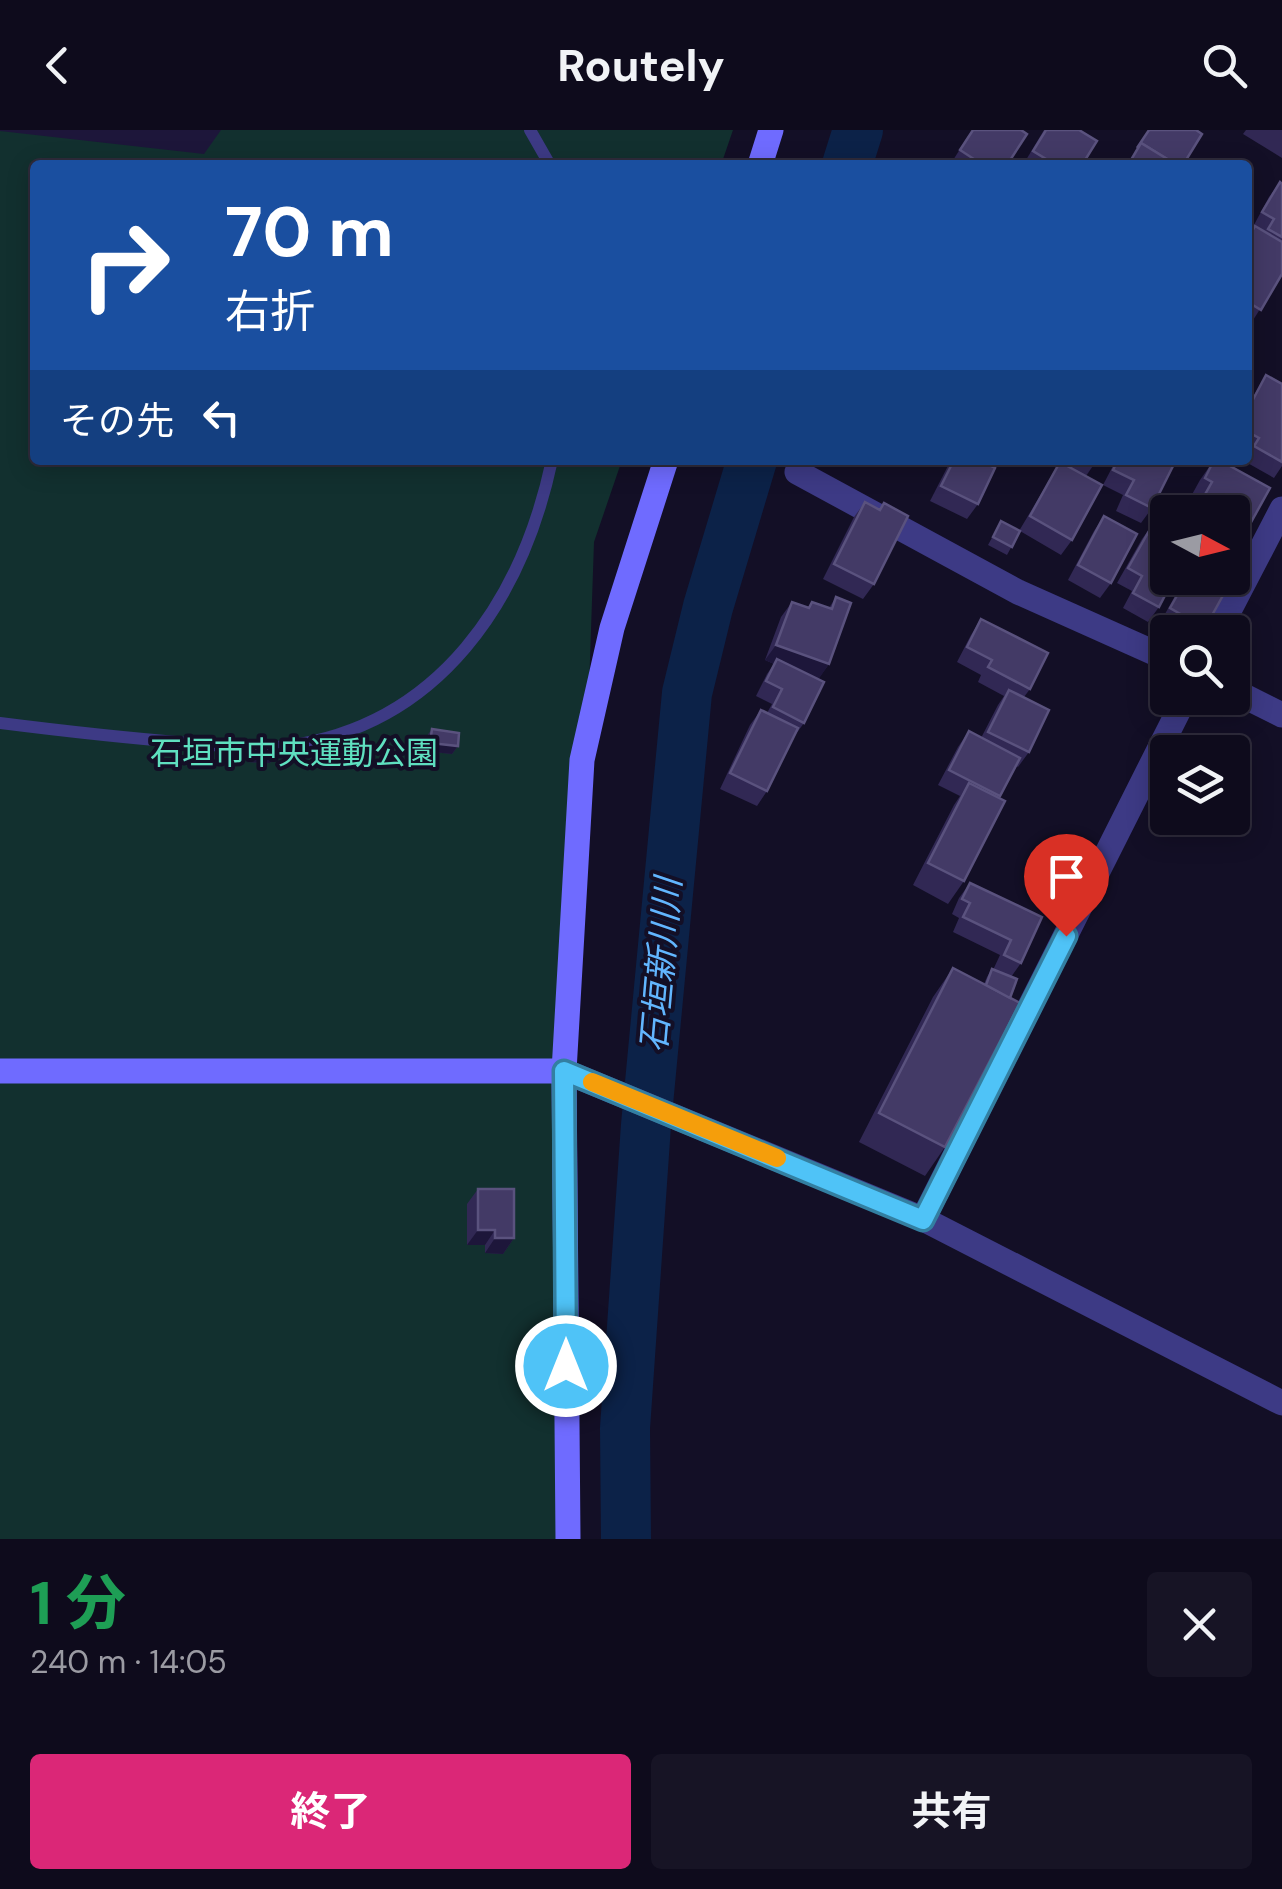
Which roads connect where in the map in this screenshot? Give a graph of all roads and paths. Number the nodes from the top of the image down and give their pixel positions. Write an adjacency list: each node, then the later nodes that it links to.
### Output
1 (530, 130): 3 (lane)
2 (771, 130): 4 (street)
3 (547, 160)
4 (762, 160)
5 (551, 465): 14 (lane)
6 (664, 465): 16 (street)
7 (797, 472): 10 (street)
8 (1282, 509): 9 (street)
9 (1227, 615)
10 (1150, 651)
11 (1250, 699): 13 (street)
12 (1176, 715): 17 (street)
13 (1282, 715)
14 (0, 723)
15 (0, 1071): 16 (street)
16 (564, 1071): 17 (street); 19 (street)
17 (923, 1220): 18 (street)
18 (1282, 1403)
19 (568, 1539)

